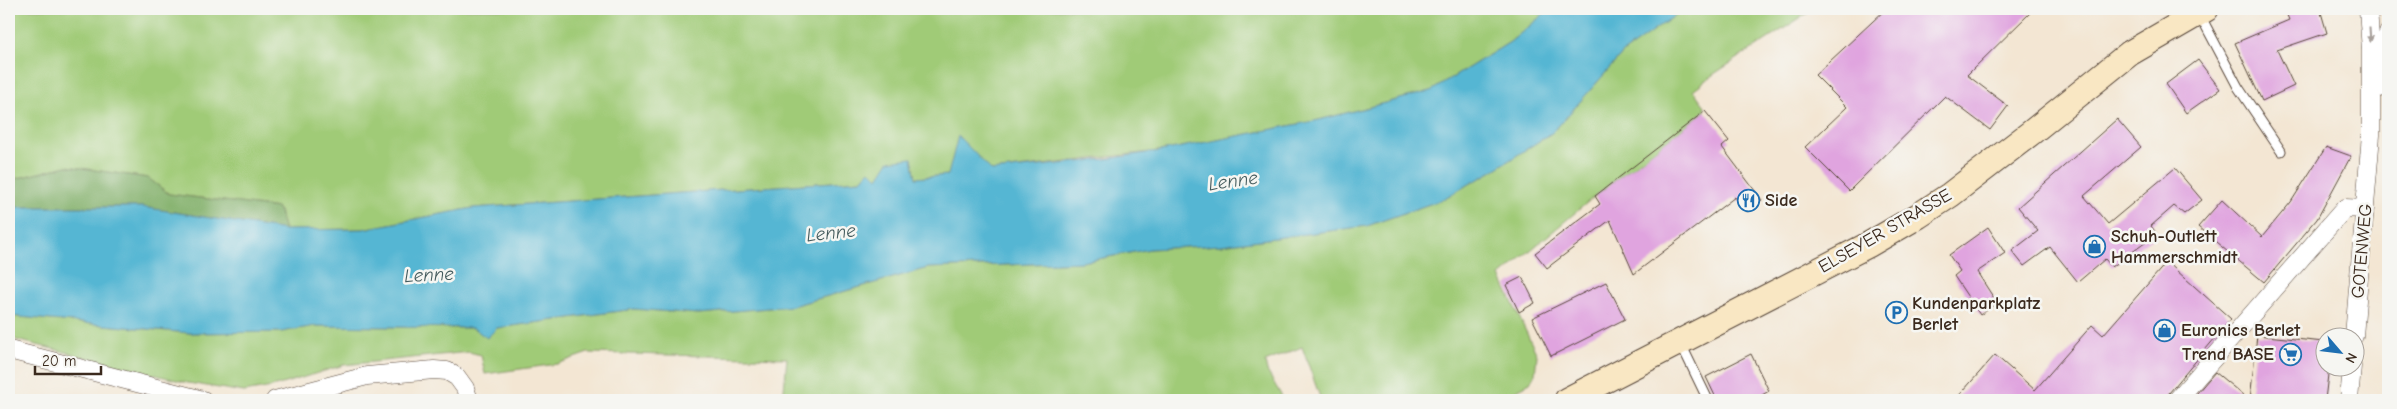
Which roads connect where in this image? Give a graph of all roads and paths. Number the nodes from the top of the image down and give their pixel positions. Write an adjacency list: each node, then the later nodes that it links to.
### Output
1 (2368, 9): 4 (street, GOTENWEG, one-way to 4)
2 (2202, 11): 5 (lane); 8 (main road, ELSEYER STRASSE)
3 (2388, 33): 4 (street, GOTENWEG)
4 (2371, 135): 6 (street, GOTENWEG)
5 (2281, 151)
6 (2365, 209): 7 (street, GOTENWEG); 16 (street)
7 (2355, 326)
8 (1680, 341): 14 (main road, ELSEYER STRASSE); 15 (lane)
9 (9, 350): 11 (street)
10 (2351, 376): 17 (street)
11 (203, 400)
12 (275, 400): 13 (street)
13 (468, 400)
14 (1567, 400)
15 (1708, 400)
16 (2177, 400)
17 (2349, 400)

